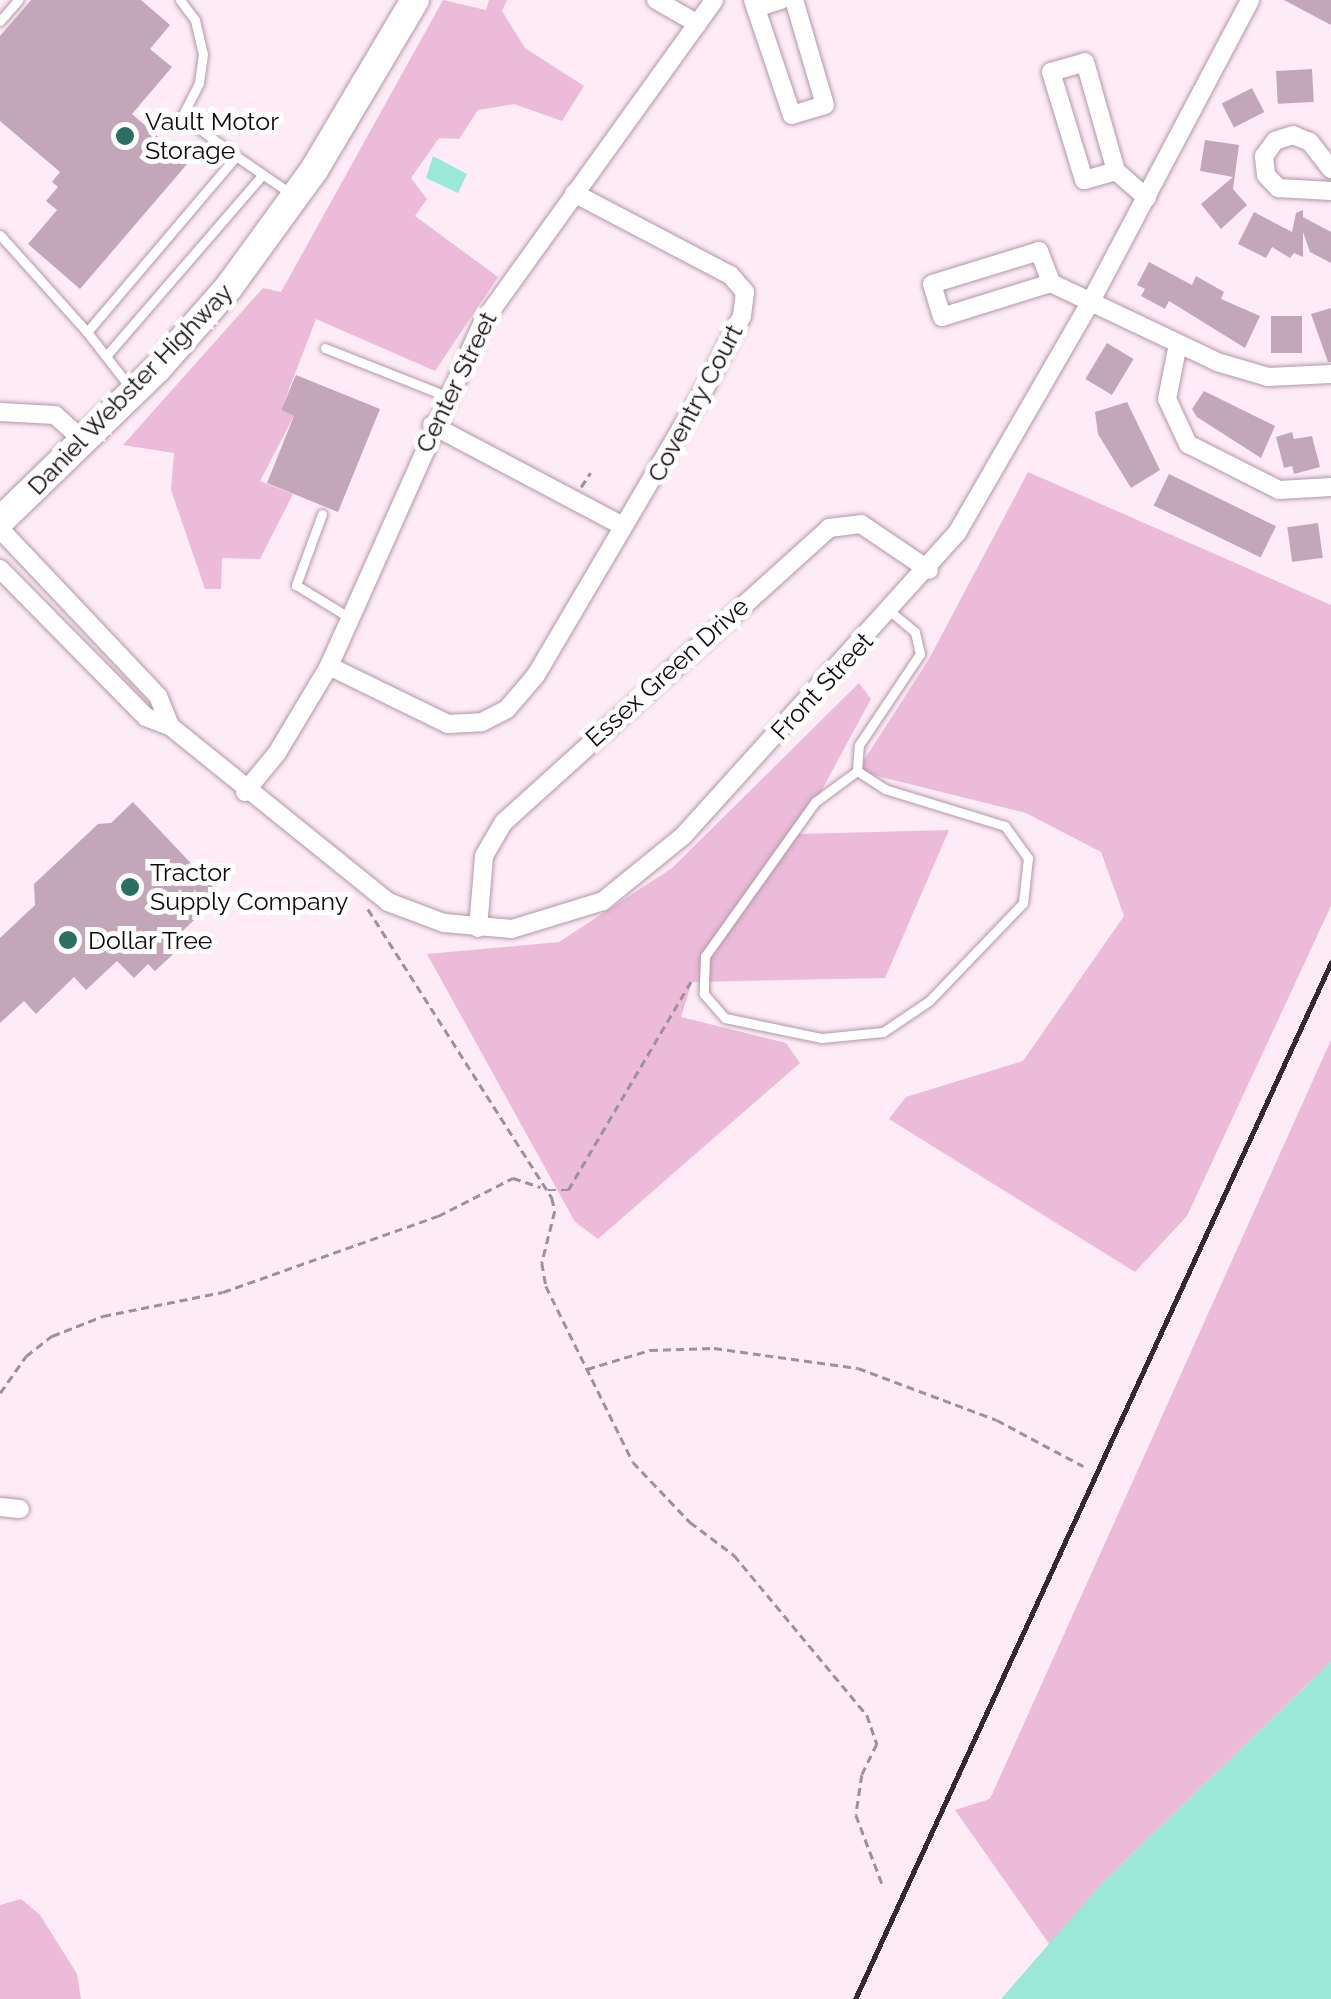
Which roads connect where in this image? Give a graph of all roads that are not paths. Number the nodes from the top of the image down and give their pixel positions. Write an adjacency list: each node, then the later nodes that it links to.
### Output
1 (18, 0): 10 (lane)
2 (180, 0): 12 (lane)
3 (415, 0): 18 (main road, Daniel Webster Highway)
4 (656, 0): 11 (street)
5 (714, 0): 11 (street, Center Street)
6 (781, 0): 9 (street)
7 (794, 0): 9 (street)
8 (1250, 0): 19 (street, Front Street)
9 (756, 3)
10 (0, 21)
11 (698, 24): 17 (street, Center Street)
12 (236, 156): 15 (lane); 23 (lane)
13 (1331, 169): 16 (street)
14 (1116, 171): 14 (street); 19 (street)
15 (263, 174): 18 (lane); 26 (lane)
16 (1331, 191)
17 (574, 193): 29 (street, Center Street); 36 (street, Coventry Court)
18 (296, 197): 28 (main road, Daniel Webster Highway)
19 (1147, 198): 22 (street, Front Street)
20 (0, 235): 23 (lane)
21 (1051, 283): 21 (street); 22 (street)
22 (1092, 299): 24 (street); 39 (street, Front Street)
23 (87, 332): 26 (lane)
24 (1178, 344): 27 (street); 33 (street)
25 (325, 348): 29 (lane)
26 (106, 356): 28 (lane)
27 (1331, 374)
28 (133, 393): 32 (main road, Daniel Webster Highway)
29 (446, 396): 31 (street, Center Street)
30 (0, 412): 32 (street)
31 (432, 425): 36 (street); 41 (street, Center Street)
32 (84, 441): 35 (main road, Daniel Webster Highway)
33 (1331, 487)
34 (322, 514): 41 (lane)
35 (0, 521)
36 (623, 526): 42 (street, Coventry Court)
37 (0, 529): 43 (street, Front Street)
38 (0, 569): 43 (street, Front Street)
39 (929, 570): 40 (street, Front Street); 46 (street, Essex Green Drive)
40 (891, 612): 44 (lane); 46 (street, Front Street)
41 (352, 619): 42 (street, Center Street)
42 (329, 666): 45 (street, Center Street)
43 (170, 726): 45 (street, Front Street)
44 (857, 771): 44 (lane)
45 (245, 792): 46 (street, Front Street)
46 (478, 928)
47 (0, 1507): 48 (street)
48 (20, 1509)

